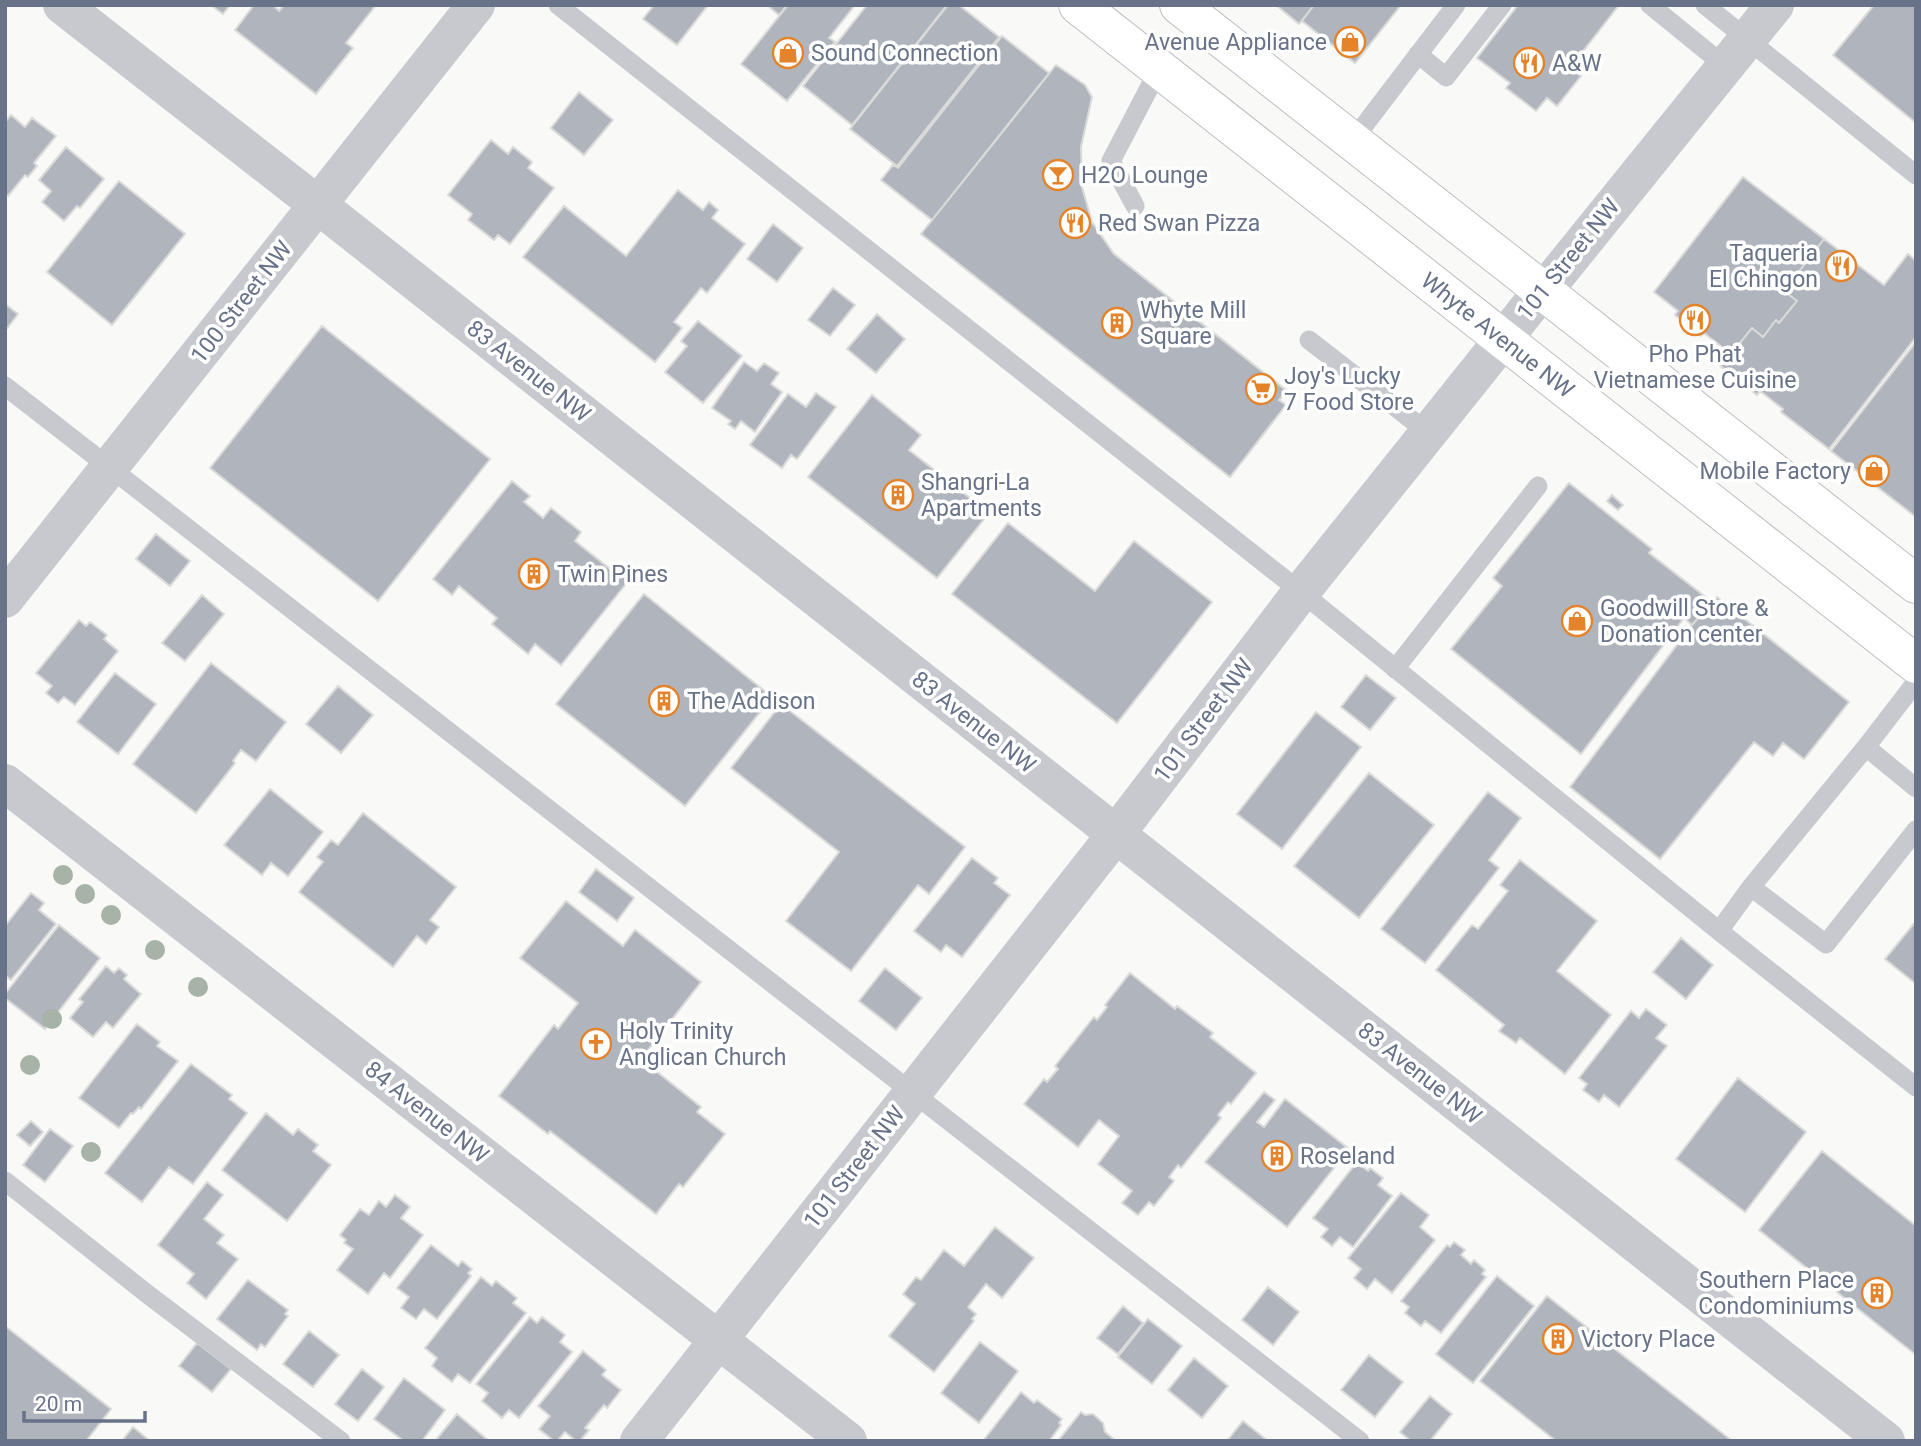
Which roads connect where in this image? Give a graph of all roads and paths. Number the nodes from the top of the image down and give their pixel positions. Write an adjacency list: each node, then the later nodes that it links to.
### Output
1 (62, 5): 16 (street, 83 Avenue NW)
2 (476, 5): 16 (street, 100 Street NW)
3 (558, 5): 26 (lane)
4 (1078, 5): 13 (main road, Whyte Avenue NW)
5 (1179, 5): 14 (main road)
6 (1456, 5): 12 (lane)
7 (1502, 5): 12 (lane)
8 (1650, 5): 11 (lane)
9 (1705, 5): 11 (lane)
10 (1774, 5): 11 (street, 101 Street NW)
11 (1736, 52): 15 (lane); 18 (street, 101 Street NW)
12 (1418, 54): 14 (lane)
13 (1159, 69): 17 (lane); 19 (main road, Whyte Avenue NW)
14 (1353, 140): 18 (main road)
15 (1916, 175)
16 (318, 205): 23 (street, 100 Street NW); 35 (street, 83 Avenue NW)
17 (1135, 205)
18 (1543, 292): 19 (street, 101 Street NW); 25 (main road)
19 (1503, 338): 22 (street, 101 Street NW); 28 (main road, Whyte Avenue NW)
20 (1309, 340): 22 (lane)
21 (5, 386): 23 (lane)
22 (1430, 433): 26 (street, 101 Street NW)
23 (110, 469): 27 (street, 100 Street NW); 39 (lane)
24 (1538, 486): 29 (lane)
25 (1916, 584)
26 (1301, 592): 29 (lane); 35 (street, 101 Street NW)
27 (5, 599)
28 (1916, 664)
29 (1395, 669): 37 (lane)
30 (1916, 682): 31 (lane)
31 (1866, 747): 33 (lane); 36 (lane)
32 (5, 783): 41 (street, 84 Avenue NW)
33 (1916, 789)
34 (1916, 830): 36 (lane)
35 (1116, 834): 39 (street, 101 Street NW); 46 (street, 83 Avenue NW)
36 (1751, 887): 37 (lane)
37 (1719, 931): 38 (lane)
38 (1916, 1087)
39 (913, 1092): 41 (street, 101 Street NW); 45 (lane)
40 (5, 1181): 42 (lane)
41 (718, 1339): 43 (street, 101 Street NW); 44 (street, 84 Avenue NW)
42 (341, 1441)
43 (639, 1441)
44 (848, 1441)
45 (1360, 1441)
46 (1886, 1441)

